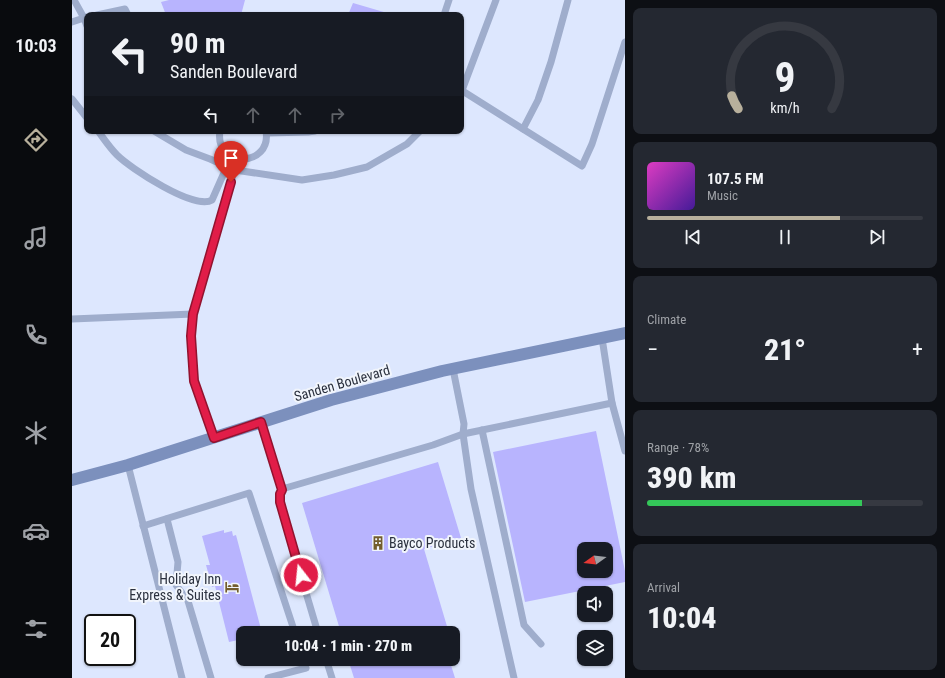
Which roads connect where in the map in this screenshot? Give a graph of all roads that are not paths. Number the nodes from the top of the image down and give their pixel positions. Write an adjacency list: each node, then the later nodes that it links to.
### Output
1 (74, 0): 8 (lane)
2 (449, 0): 7 (lane)
3 (496, 0): 12 (lane)
4 (568, 0): 16 (lane)
5 (111, 12): 6 (lane)
6 (126, 12)
7 (445, 12)
8 (84, 16)
9 (84, 18): 10 (lane)
10 (72, 22)
11 (625, 42): 16 (lane)
12 (464, 86)
13 (464, 92): 16 (lane)
14 (72, 99): 15 (lane)
15 (84, 114)
16 (523, 129)
17 (100, 134): 23 (lane)
18 (159, 134): 23 (lane)
19 (220, 134): 22 (lane)
20 (266, 134): 22 (lane)
21 (417, 134): 24 (lane)
22 (238, 159): 24 (lane)
23 (227, 166): 24 (lane)
24 (235, 170): 25 (lane)
25 (193, 314): 26 (lane); 34 (lane)
26 (72, 319)
27 (625, 333): 28 (street, Sanden Boulevard)
28 (602, 338): 29 (street, Sanden Boulevard); 30 (lane)
29 (453, 369): 31 (street, Sanden Boulevard); 33 (lane)
30 (612, 403): 32 (lane); 35 (lane)
31 (261, 422): 34 (street, Sanden Boulevard); 38 (lane)
32 (482, 430): 33 (lane); 43 (lane)
33 (463, 434): 38 (lane); 50 (lane)
34 (214, 438): 36 (street, Sanden Boulevard)
35 (625, 451)
36 (128, 465): 37 (street, Sanden Boulevard); 40 (lane)
37 (72, 480)
38 (282, 490): 42 (lane)
39 (167, 519): 40 (lane); 41 (lane); 47 (lane)
40 (143, 526): 46 (lane)
41 (293, 626)
42 (316, 626)
43 (541, 644)
44 (305, 666): 48 (lane)
45 (328, 666): 49 (lane)
46 (182, 678)
47 (210, 678)
48 (268, 678)
49 (332, 678)
50 (514, 678)

